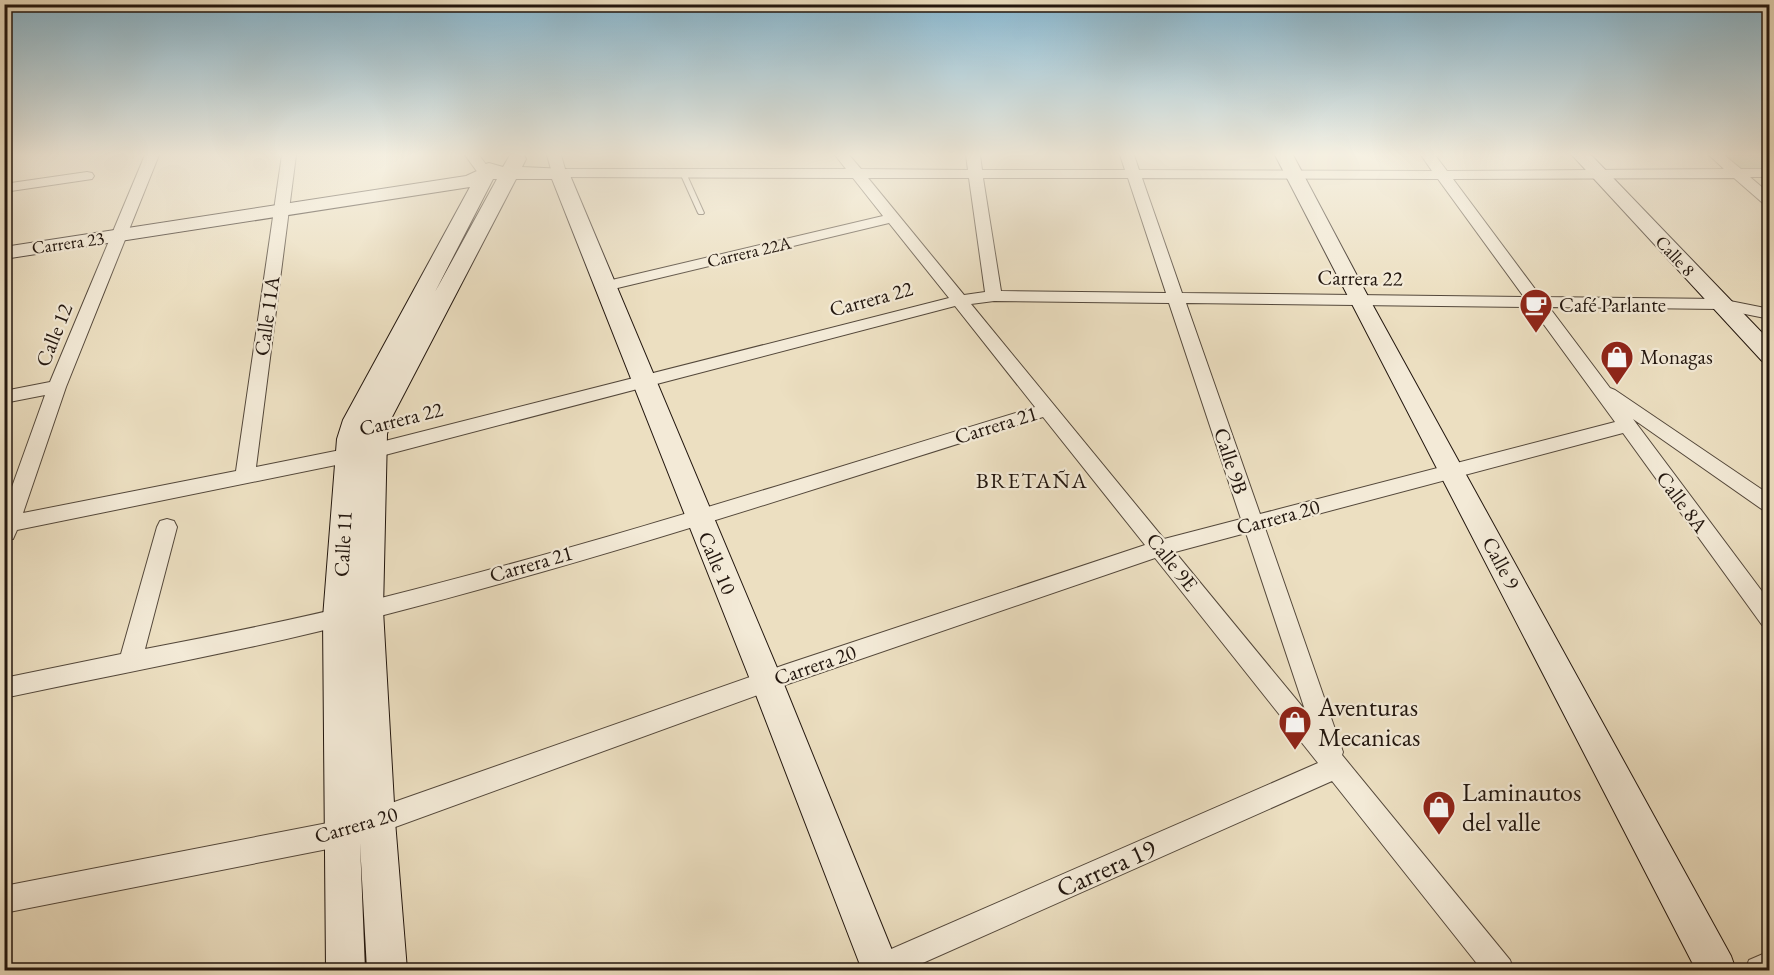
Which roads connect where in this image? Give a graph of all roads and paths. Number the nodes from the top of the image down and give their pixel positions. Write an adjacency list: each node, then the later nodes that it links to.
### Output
1 (133, 200): 16 (street, Calle 12)
2 (282, 200): 13 (street, Calle 11A)
3 (323, 200): 13 (main road, Carrera 23)
4 (476, 200): 34 (main road, Calle 11)
5 (571, 200): 19 (main road, Calle 10)
6 (695, 200): 14 (lane)
7 (879, 200): 15 (street, Calle 9E)
8 (980, 200): 20 (street)
9 (1143, 200): 21 (street, Calle 9B)
10 (1308, 200): 23 (main road, Calle 9)
11 (1462, 200): 24 (street, Calle 8A)
12 (1624, 200): 25 (main road, Calle 8)
13 (281, 206): 16 (main road, Carrera 23); 36 (street, Calle 11A)
14 (701, 213)
15 (893, 218): 19 (street, Carrera 22A); 22 (street, Calle 9E)
16 (120, 230): 17 (main road, Carrera 23); 18 (main road, Carrera 23); 30 (street, Calle 12)
17 (4, 244)
18 (4, 253)
19 (604, 286): 28 (main road, Calle 10)
20 (994, 296): 21 (street, Carrera 22); 22 (street, Carrera 22)
21 (1178, 298): 23 (street, Carrera 22); 39 (street, Calle 9B)
22 (961, 300): 28 (street, Carrera 22); 32 (street, Calle 9E)
23 (1360, 302): 24 (street, Carrera 22); 35 (main road, Calle 9)
24 (1537, 304): 25 (street, Carrera 22); 29 (street, Calle 8A)
25 (1720, 304): 26 (street, Carrera 22); 27 (main road, Calle 8)
26 (1770, 314)
27 (1770, 356)
28 (645, 383): 34 (street, Carrera 22); 38 (main road, Calle 10)
29 (1595, 384): 33 (street, Calle 8A); 37 (street, Calle 8A)
30 (57, 387): 31 (street); 41 (street, Calle 12)
31 (4, 397)
32 (1048, 409): 38 (street, Carrera 21); 42 (street, Calle 9E)
33 (1626, 426): 35 (street, Carrera 20); 44 (street, Calle 8A)
34 (360, 454): 36 (street, Carrera 22); 43 (main road, Calle 11)
35 (1453, 472): 39 (street, Carrera 20); 57 (main road, Calle 9)
36 (245, 477): 41 (street, Carrera 22)
37 (1770, 505)
38 (698, 516): 43 (street, Carrera 21); 46 (main road, Calle 10)
39 (1252, 524): 42 (street, Carrera 20); 48 (street, Calle 9B)
40 (167, 527): 45 (street)
41 (6, 528)
42 (1161, 548): 46 (street, Carrera 20); 48 (street, Calle 9E)
43 (353, 614): 45 (street, Carrera 21); 49 (main road, Calle 11); 50 (main road, Calle 11)
44 (1770, 619)
45 (131, 660): 47 (street, Carrera 21)
46 (767, 682): 49 (street, Carrera 20); 55 (main road, Calle 10)
47 (4, 687)
48 (1336, 767): 55 (street, Carrera 19); 56 (street, Calle 9E)
49 (377, 821): 50 (street, Carrera 20); 54 (main road, Calle 11)
50 (343, 832): 51 (street, Carrera 20); 53 (main road, Calle 11)
51 (4, 900)
52 (1770, 965): 58 (street)
53 (345, 970)
54 (387, 970)
55 (879, 970)
56 (1500, 970)
57 (1718, 970)
58 (1759, 970)

